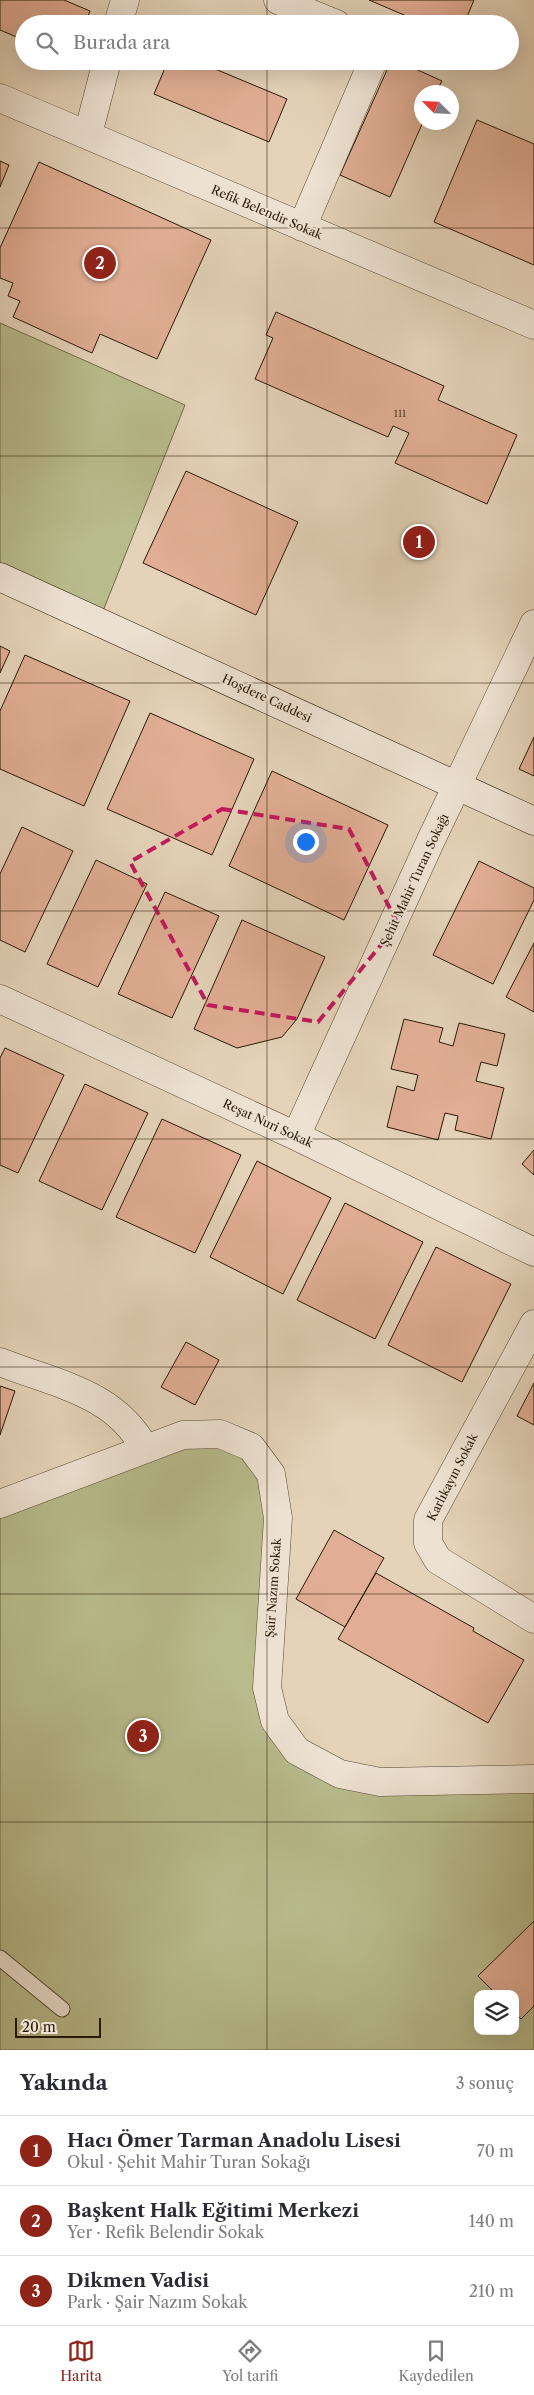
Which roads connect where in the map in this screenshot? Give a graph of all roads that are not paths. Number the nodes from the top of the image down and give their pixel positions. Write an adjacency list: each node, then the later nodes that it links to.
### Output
1 (125, 0): 3 (street)
2 (278, 0): 4 (street)
3 (121, 15)
4 (314, 15)
5 (105, 70): 8 (street)
6 (368, 70): 9 (street)
7 (0, 98): 8 (street, Refik Belendir Sokak)
8 (88, 134): 9 (street, Refik Belendir Sokak)
9 (302, 227): 10 (street, Refik Belendir Sokak)
10 (534, 325)
11 (0, 577): 13 (street, Hoşdere Caddesi)
12 (534, 624): 13 (street, Şehit Mahir Turan Sokağı)
13 (459, 785): 14 (street, Hoşdere Caddesi); 16 (street, Şehit Mahir Turan Sokağı)
14 (534, 821)
15 (0, 999): 16 (street, Reşat Nuri Sokak)
16 (296, 1136): 17 (street, Reşat Nuri Sokak)
17 (534, 1252)
18 (534, 1324): 22 (street, Karlıkayın Sokak)
19 (0, 1362): 20 (street)
20 (145, 1449): 21 (street, Şair Nazım Sokak); 23 (street, Şair Nazım Sokak)
21 (0, 1504)
22 (534, 1619)
23 (534, 1779)
24 (0, 1958): 25 (lane)
25 (62, 2008)

